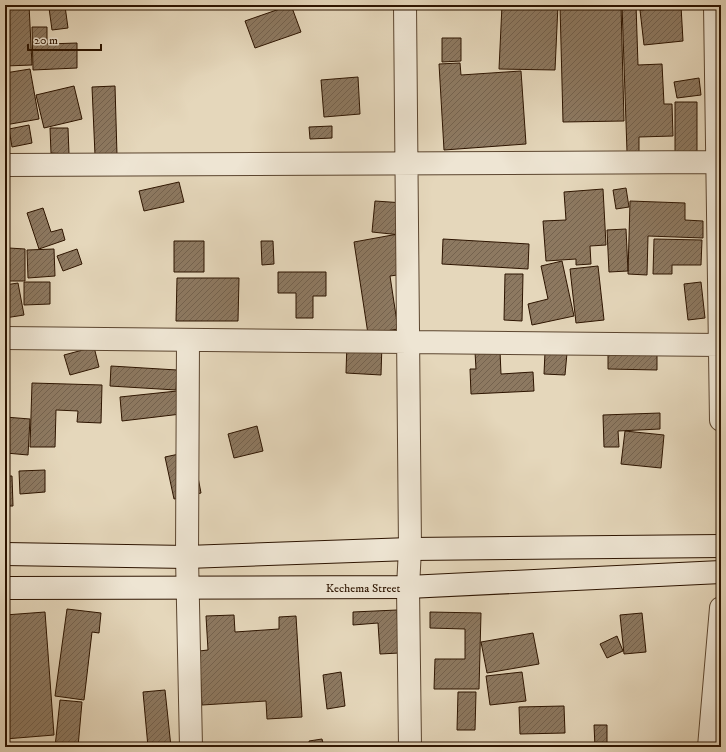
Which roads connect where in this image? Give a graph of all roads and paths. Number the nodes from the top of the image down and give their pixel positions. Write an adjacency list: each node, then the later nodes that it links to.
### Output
1 (405, 5): 4 (street)
2 (715, 5): 3 (street)
3 (719, 162): 4 (street); 9 (street)
4 (407, 163): 5 (street); 8 (street)
5 (5, 164)
6 (5, 338): 7 (street)
7 (188, 340): 8 (street); 14 (street)
8 (408, 342): 9 (street); 12 (street)
9 (720, 346): 10 (street)
10 (721, 420)
11 (721, 546): 12 (street)
12 (410, 549): 14 (street); 18 (street)
13 (5, 554): 14 (street)
14 (187, 557): 17 (street)
15 (721, 572): 18 (street, Kechema Street)
16 (5, 588): 17 (street, Kechema Street)
17 (188, 588): 18 (street, Kechema Street); 20 (street)
18 (408, 588): 21 (street)
19 (721, 608): 22 (street)
20 (191, 747)
21 (410, 747)
22 (709, 747)

